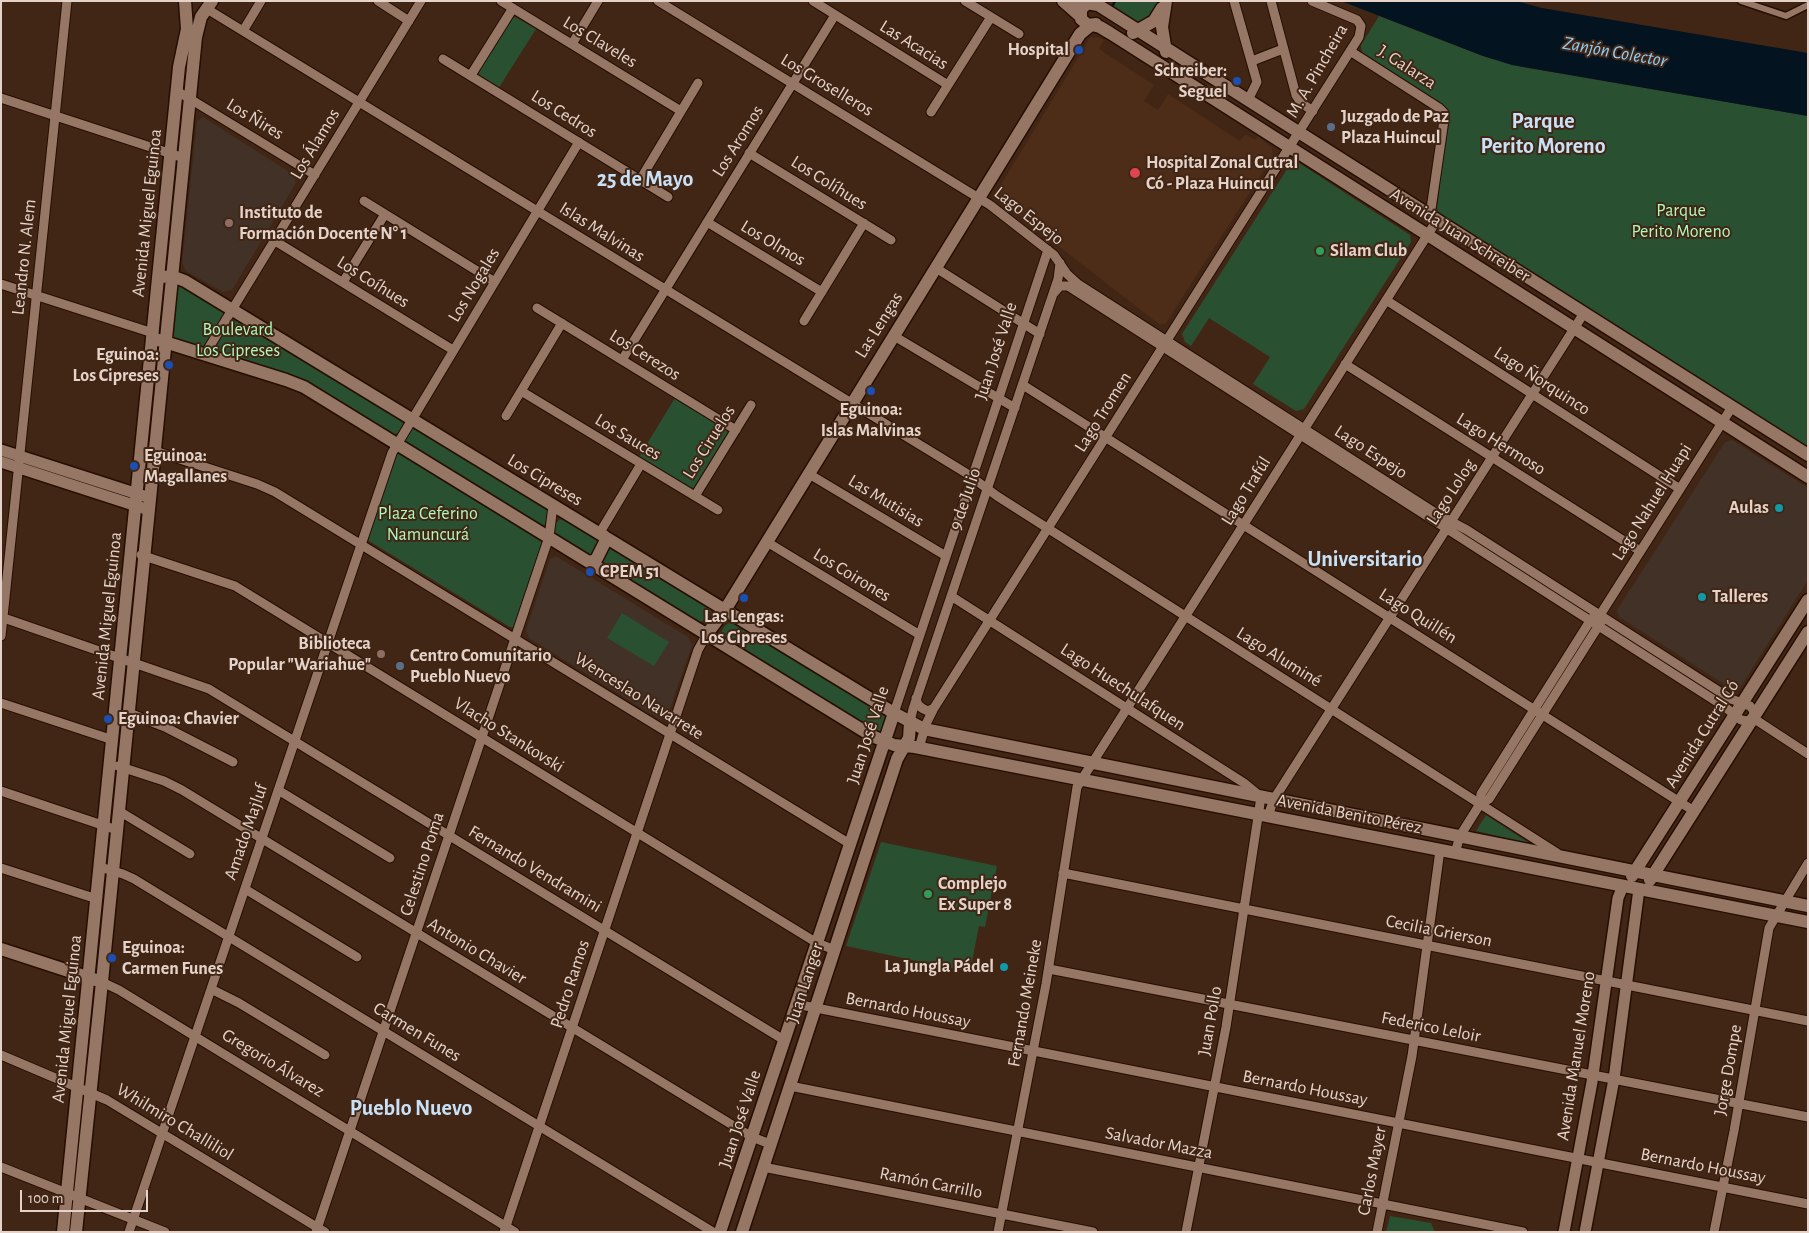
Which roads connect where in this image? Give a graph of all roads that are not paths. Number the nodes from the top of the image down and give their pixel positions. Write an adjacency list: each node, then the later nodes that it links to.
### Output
1 (66, 1): 49 (street, Leandro N. Alem)
2 (261, 1): 27 (street)
3 (378, 1): 24 (street)
4 (421, 1): 24 (street, Los Álamos)
5 (501, 1): 21 (street, Los Claveles)
6 (598, 1): 29 (street)
7 (813, 1): 22 (street, Las Acacias)
8 (965, 1): 23 (street)
9 (1063, 1): 25 (main road, Avenida Juan Schreiber)
10 (1166, 1): 26 (main road); 30 (main road)
11 (1234, 1): 36 (street)
12 (1271, 1): 32 (street)
13 (1312, 1): 33 (street, M. A. Pincheira)
14 (1741, 1): 18 (street)
15 (662, 2): 39 (street, Los Groselleros)
16 (186, 3): 20 (main road, Avenida Miguel Eguinoa); 41 (main road, Avenida Miguel Eguinoa)
17 (1087, 3): 25 (main road); 25 (main road); 26 (main road, Avenida Juan Schreiber)
18 (1758, 4): 19 (street)
19 (1808, 5)
20 (208, 7): 27 (street, Islas Malvinas); 43 (main road, Avenida Miguel Eguinoa)
21 (512, 8): 29 (street, Los Claveles); 37 (street)
22 (834, 15): 39 (street, Los Aromos); 40 (street, Las Acacias)
23 (991, 17): 28 (street); 40 (street)
24 (409, 21): 45 (street, Los Álamos)
25 (1086, 22): 31 (main road, Avenida Juan Schreiber); 59 (main road, Las Lengas)
26 (1137, 30): 30 (main road, Avenida Juan Schreiber); 31 (main road)
27 (243, 31): 45 (street, Islas Malvinas)
28 (1019, 34)
29 (572, 44): 46 (street, Los Claveles)
30 (1166, 48): 35 (main road); 44 (main road, Avenida Juan Schreiber)
31 (1135, 49): 35 (main road, Avenida Juan Schreiber)
32 (1283, 49): 36 (street); 47 (street)
33 (1350, 51): 47 (street, M. A. Pincheira); 63 (street, J. Galarza)
34 (443, 59): 37 (street, Los Cedros)
35 (1151, 59): 52 (main road, Avenida Juan Schreiber)
36 (1252, 62): 44 (street)
37 (470, 75): 51 (street, Los Cedros)
38 (698, 83): 46 (street)
39 (792, 84): 53 (street, Los Aromos); 59 (street, Los Groselleros)
40 (948, 85): 48 (street)
41 (177, 91): 43 (street, Los Ñires); 54 (main road, Avenida Miguel Eguinoa)
42 (1, 98): 49 (street)
43 (190, 99): 55 (main road, Avenida Miguel Eguinoa); 56 (street, Los Ñires)
44 (1248, 100): 50 (main road, Avenida Juan Schreiber)
45 (360, 102): 56 (street, Los Álamos); 61 (street, Islas Malvinas)
46 (681, 111): 57 (street)
47 (1313, 111): 50 (street, M. A. Pincheira)
48 (931, 112)
49 (55, 115): 54 (street); 80 (street, Leandro N. Alem)
50 (1300, 133): 52 (street, Lago Tromen); 63 (main road, Avenida Juan Schreiber)
51 (579, 142): 57 (street, Los Cedros); 61 (street, Los Nogales)
52 (1290, 148): 66 (main road, Avenida Juan Schreiber); 93 (street, Lago Tromen)
53 (749, 153): 64 (street, Los Aromos); 65 (street, Los Colíhues)
54 (171, 154): 55 (street); 72 (main road, Avenida Miguel Eguinoa)
55 (184, 158): 73 (main road, Avenida Miguel Eguinoa)
56 (315, 175): 68 (street, Los Álamos)
57 (640, 180): 58 (street, Los Cedros)
58 (668, 197)
59 (979, 198): 69 (street, Lago Espejo); 71 (main road, Las Lengas)
60 (364, 201): 62 (street)
61 (537, 212): 75 (street, Los Nogales); 77 (street, Islas Malvinas)
62 (385, 214): 74 (street); 75 (street)
63 (1434, 218): 66 (street, Lago Trafúl); 84 (main road, Avenida Juan Schreiber)
64 (707, 222): 77 (street, Los Aromos); 78 (street, Los Olmos)
65 (864, 223): 67 (street, Los Colíhues); 78 (street)
66 (1427, 235): 81 (street, Lago Trafúl); 88 (main road, Avenida Juan Schreiber)
67 (891, 240)
68 (275, 241): 74 (street, Los Coíhues); 83 (street, Los Álamos)
69 (1048, 250): 70 (street, Lago Espejo); 87 (street, Juan José Valle)
70 (1060, 262): 79 (street, 9 de Julio); 93 (street, Lago Espejo)
71 (936, 268): 87 (street); 91 (main road, Las Lengas)
72 (159, 276): 73 (main road, Los Cipreses); 90 (main road, Avenida Miguel Eguinoa)
73 (172, 277): 83 (main road, Los Cipreses); 92 (main road, Avenida Miguel Eguinoa)
74 (343, 282): 94 (street, Los Coíhues)
75 (495, 282): 94 (street, Los Nogales)
76 (1, 284): 80 (street)
77 (665, 290): 96 (street, Los Aromos); 102 (street, Islas Malvinas)
78 (822, 292): 85 (street)
79 (1053, 294): 89 (street, 9 de Julio); 93 (street, Lago Espejo)
80 (36, 296): 90 (street); 117 (street, Leandro N. Alem)
81 (1386, 300): 97 (street, Lago Trafúl); 100 (street, Lago Ñorquinco)
82 (537, 308): 86 (street, Los Cerezos)
83 (232, 310): 95 (street, Los Álamos); 107 (main road, Los Cipreses)
84 (1584, 313): 88 (street, Lago Lolog); 104 (main road, Avenida Juan Schreiber)
85 (804, 321)
86 (562, 324): 96 (street, Los Cerezos); 99 (street)
87 (1024, 324): 89 (street); 101 (street, Juan José Valle)
88 (1574, 328): 100 (street, Lago Lolog); 108 (main road, Avenida Juan Schreiber)
89 (1040, 334): 98 (street, 9 de Julio)
90 (153, 335): 92 (main road); 113 (main road, Avenida Miguel Eguinoa)
91 (894, 336): 101 (street); 102 (main road, Las Lengas)
92 (166, 342): 95 (main road); 115 (main road, Avenida Miguel Eguinoa)
93 (1165, 344): 110 (street, Lago Espejo); 111 (street, Lago Tromen)
94 (453, 350): 107 (street, Los Nogales)
95 (205, 354): 112 (main road)
96 (622, 360): 109 (street, Los Cerezos)
97 (1345, 364): 110 (street, Lago Trafúl); 118 (street, Lago Hermoso)
98 (1023, 384): 105 (street, 9 de Julio); 111 (street, Lago Quillén)
99 (521, 391): 106 (street); 120 (street, Los Sauces)
100 (1532, 394): 118 (street, Lago Lolog); 126 (street, Lago Ñorquinco)
101 (999, 398): 105 (street); 124 (street, Juan José Valle)
102 (852, 404): 122 (main road, Las Lengas); 124 (street, Islas Malvinas)
103 (751, 405): 109 (street, Los Ciruelos)
104 (1732, 407): 108 (street, Lago Nahuel Huapi); 116 (main road, Avenida Juan Schreiber)
105 (1015, 408): 125 (street, 9 de Julio)
106 (506, 416)
107 (412, 419): 112 (street, Los Nogales); 130 (main road, Los Cipreses)
108 (1722, 423): 123 (main road, Avenida Juan Schreiber); 126 (street, Lago Nahuel Huapi)
109 (736, 430): 127 (street, Los Ciruelos)
110 (1302, 432): 132 (street, Lago Trafúl); 133 (street, Lago Espejo)
111 (1106, 437): 132 (street, Lago Quillén); 134 (street, Lago Tromen)
112 (396, 444): 136 (main road); 138 (street, Amado Majluf)
113 (142, 446): 115 (street, Wenceslao Navarrete); 128 (main road, Avenida Miguel Eguinoa)
114 (1, 450): 117 (street)
115 (155, 451): 129 (main road, Avenida Miguel Eguinoa); 138 (street, Wenceslao Navarrete)
116 (1808, 455)
117 (20, 456): 121 (street, Leandro N. Alem); 128 (street)
118 (1492, 457): 133 (street, Lago Lolog); 139 (street, Lago Hermoso)
119 (1, 462): 121 (street)
120 (642, 464): 127 (street, Los Sauces); 135 (street)
121 (19, 468): 128 (street); 149 (street, Leandro N. Alem)
122 (809, 474): 137 (main road, Las Lengas); 142 (street, Las Mutisias)
123 (1808, 477)
124 (972, 478): 125 (street, Islas Malvinas); 142 (street, Juan José Valle)
125 (984, 486): 134 (street, Lago Aluminé); 144 (street, 9 de Julio)
126 (1680, 489): 139 (street, Lago Nahuel Huapi)
127 (695, 496): 131 (street, Los Sauces)
128 (136, 500): 129 (street); 140 (main road, Avenida Miguel Eguinoa)
129 (149, 504): 141 (main road, Avenida Miguel Eguinoa)
130 (554, 506): 135 (main road, Los Cipreses); 136 (street, Celestino Poma)
131 (718, 510)
132 (1244, 525): 148 (street, Lago Trafúl); 150 (street, Lago Quillén)
133 (1449, 525): 147 (street, Lago Espejo); 150 (street, Lago Lolog); 152 (street, Lago Espejo)
134 (1048, 529): 148 (street, Lago Aluminé); 151 (street, Lago Tromen)
135 (601, 535): 143 (main road); 146 (main road, Los Cipreses)
136 (549, 537): 143 (main road); 158 (street, Celestino Poma)
137 (767, 542): 146 (main road, Las Lengas); 156 (street, Los Coirones)
138 (361, 544): 158 (street, Wenceslao Navarrete); 159 (street, Amado Majluf)
139 (1640, 551): 147 (street, Lago Nahuel Huapi)
140 (131, 552): 141 (street, Vlacho Stankovski); 160 (main road, Avenida Miguel Eguinoa)
141 (144, 556): 159 (street, Vlacho Stankovski); 161 (main road, Avenida Miguel Eguinoa)
142 (946, 556): 156 (street, Juan José Valle)
143 (589, 562): 155 (main road)
144 (951, 596): 151 (street, Lago Huechulafquen); 162 (street, 9 de Julio)
145 (1808, 600): 164 (main road, Avenida Cutral Có)
146 (725, 610): 155 (main road, Las Lengas); 170 (main road, Los Cipreses)
147 (1600, 615): 152 (street, Lago Nahuel Huapi); 153 (street, Lago Nahuel Huapi); 164 (street, Lago Espejo)
148 (1185, 616): 166 (street, Lago Trafúl); 167 (street, Lago Aluminé)
149 (2, 617): 157 (street, Leandro N. Alem); 160 (street, Fernando Vendramini)
150 (1390, 618): 167 (street, Lago Lolog); 168 (street, Lago Quillén)
151 (989, 621): 165 (street, Lago Tromen); 166 (street, Lago Huechulafquen)
152 (1590, 621): 153 (street, Lago Espejo); 168 (street, Lago Nahuel Huapi)
153 (1599, 626): 171 (street, Lago Nahuel Huapi); 172 (street, Lago Espejo)
154 (1808, 632): 173 (main road, Avenida Cutral Có)
155 (707, 634): 176 (street, Pedro Ramos); 180 (main road)
156 (920, 635): 170 (street, Juan José Valle)
157 (1, 636)
158 (515, 639): 176 (street, Wenceslao Navarrete); 177 (street, Celestino Poma)
159 (327, 643): 177 (street, Vlacho Stankovski); 179 (street, Amado Majluf)
160 (121, 657): 161 (street, Fernando Vendramini); 178 (main road, Avenida Miguel Eguinoa)
161 (134, 662): 169 (main road, Avenida Miguel Eguinoa); 179 (street, Fernando Vendramini)
162 (916, 698): 165 (street); 174 (street, 9 de Julio)
163 (1, 703): 178 (street)
164 (1742, 704): 172 (main road, Avenida Cutral Có); 173 (street, Lago Espejo)
165 (934, 708): 175 (street, Lago Tromen)
166 (1127, 708): 185 (street, Lago Trafúl); 191 (street, Lago Huechulafquen)
167 (1331, 709): 191 (street, Lago Lolog); 193 (street, Lago Aluminé)
168 (1534, 709): 171 (street, Lago Quillén); 193 (street, Lago Nahuel Huapi)
169 (129, 713): 184 (street); 187 (main road, Avenida Miguel Eguinoa)
170 (894, 713): 174 (main road, Los Cipreses); 180 (main road, Juan José Valle)
171 (1543, 715): 192 (street, Lago Quillén); 193 (street, Lago Nahuel Huapi)
172 (1735, 715): 173 (street, Lago Espejo); 192 (main road, Avenida Cutral Có)
173 (1753, 718): 183 (street, Lago Espejo); 195 (main road, Avenida Cutral Có)
174 (910, 722): 175 (main road, Avenida Benito Pérez); 181 (main road, 9 de Julio)
175 (924, 729): 182 (street, Lago Tromen); 185 (main road, Avenida Benito Pérez)
176 (670, 734): 199 (street, Pedro Ramos); 203 (street, Wenceslao Navarrete)
177 (482, 738): 199 (street, Vlacho Stankovski); 200 (street, Celestino Poma)
178 (113, 740): 186 (main road, Avenida Miguel Eguinoa)
179 (294, 741): 189 (street, Amado Majluf); 200 (street, Fernando Vendramini)
180 (884, 742): 181 (main road, Avenida Benito Pérez); 203 (main road, Juan José Valle)
181 (904, 746): 182 (main road, Avenida Benito Pérez); 231 (main road, Juan Langer)
182 (919, 748): 188 (main road, Avenida Benito Pérez)
183 (1808, 754)
184 (233, 762)
185 (1092, 763): 188 (street, Lago Trafúl); 191 (main road, Avenida Benito Pérez)
186 (110, 764): 187 (street, Antonio Chavier); 197 (main road, Avenida Miguel Eguinoa)
187 (123, 768): 194 (main road, Avenida Miguel Eguinoa); 202 (street, Antonio Chavier)
188 (1082, 780): 196 (main road, Avenida Benito Pérez); 214 (street, Fernando Meineke)
189 (278, 790): 202 (street, Amado Majluf); 208 (street)
190 (1, 791): 197 (street)
191 (1267, 798): 196 (street, Lago Lolog); 201 (main road, Avenida Benito Pérez)
192 (1680, 802): 195 (street, Lago Quillén); 213 (main road, Avenida Cutral Có)
193 (1480, 804): 201 (street, Lago Nahuel Huapi); 207 (street, Lago Aluminé)
194 (119, 811): 198 (main road, Avenida Miguel Eguinoa); 206 (street)
195 (1694, 811): 215 (main road, Avenida Cutral Có)
196 (1263, 815): 204 (main road, Avenida Benito Pérez); 222 (street, Juan Pollo)
197 (104, 826): 198 (street); 210 (main road, Avenida Miguel Eguinoa)
198 (117, 830): 212 (main road, Avenida Miguel Eguinoa)
199 (637, 833): 225 (street, Pedro Ramos); 228 (street, Vlacho Stankovski)
200 (449, 835): 225 (street, Fernando Vendramini); 226 (street, Celestino Poma)
201 (1460, 836): 205 (street, Lago Nahuel Huapi); 207 (main road, Avenida Benito Pérez)
202 (262, 838): 217 (street, Amado Majluf); 226 (street, Antonio Chavier)
203 (850, 844): 228 (main road, Juan José Valle)
204 (1440, 850): 205 (main road, Avenida Benito Pérez); 229 (street, Carlos Mayer)
205 (1455, 853): 216 (main road, Avenida Benito Pérez)
206 (190, 854)
207 (1561, 856): 213 (main road, Avenida Benito Pérez)
208 (390, 858)
209 (1808, 863): 220 (street, Jorge Dompe)
210 (100, 867): 212 (street, Carmen Funes); 219 (main road, Avenida Miguel Eguinoa)
211 (1, 868): 219 (street)
212 (113, 870): 227 (street, Carmen Funes); 236 (main road, Avenida Miguel Eguinoa)
213 (1635, 872): 215 (main road, Avenida Benito Pérez); 216 (main road, Avenida Cutral Có); 218 (main road)
214 (1063, 873): 222 (street, Cecilia Grierson); 233 (street, Fernando Meineke)
215 (1653, 874): 218 (main road, Avenida Cutral Có); 220 (main road, Avenida Benito Pérez)
216 (1623, 886): 218 (main road, Avenida Benito Pérez); 235 (street, Avenida Manuel Moreno)
217 (244, 889): 227 (street, Amado Majluf); 232 (street)
218 (1638, 889): 223 (main road, Avenida Benito Pérez); 237 (street)
219 (97, 899): 234 (main road, Avenida Miguel Eguinoa)
220 (1785, 901): 221 (main road, Avenida Benito Pérez); 223 (street, Jorge Dompe)
221 (1808, 906)
222 (1244, 909): 229 (street, Cecilia Grierson); 240 (street, Juan Pollo)
223 (1776, 916): 224 (main road, Avenida Benito Pérez); 242 (street, Jorge Dompe)
224 (1808, 922)
225 (604, 930): 244 (street, Pedro Ramos); 247 (street, Fernando Vendramini)
226 (416, 933): 244 (street, Antonio Chavier); 245 (street, Celestino Poma)
227 (228, 936): 238 (street, Amado Majluf); 245 (street, Carmen Funes)
228 (817, 943): 231 (street, Vlacho Stankovski); 239 (main road, Juan José Valle)
229 (1427, 945): 235 (street, Cecilia Grierson); 248 (street, Carlos Mayer)
230 (1, 949): 234 (main road, Gregorio Álvarez)
231 (835, 950): 241 (main road, Juan Langer)
232 (357, 957)
233 (1049, 969): 240 (street, Federico Leloir); 249 (street, Fernando Meineke)
234 (89, 978): 236 (main road, Gregorio Álvarez); 255 (main road, Avenida Miguel Eguinoa)
235 (1606, 981): 237 (street, Cecilia Grierson); 252 (street, Avenida Manuel Moreno)
236 (102, 982): 246 (street, Gregorio Álvarez); 257 (main road, Avenida Miguel Eguinoa)
237 (1626, 985): 242 (street, Cecilia Grierson); 253 (street)
238 (211, 989): 246 (street, Amado Majluf); 251 (street)
239 (796, 1004): 241 (street, Bernardo Houssay); 247 (main road, Juan José Valle)
240 (1230, 1004): 248 (street, Federico Leloir); 256 (street, Juan Pollo)
241 (815, 1008): 249 (street, Bernardo Houssay); 254 (main road, Juan Langer)
242 (1755, 1011): 243 (street, Cecilia Grierson); 258 (street, Jorge Dompe)
243 (1808, 1021)
244 (572, 1028): 261 (street, Pedro Ramos); 265 (street, Antonio Chavier)
245 (384, 1031): 261 (street, Carmen Funes); 262 (street, Celestino Poma)
246 (195, 1036): 262 (street, Gregorio Álvarez); 264 (street, Amado Majluf)
247 (784, 1040): 265 (main road, Juan José Valle)
248 (1414, 1040): 252 (street, Federico Leloir); 260 (street, Carlos Mayer)
249 (1033, 1051): 256 (street, Bernardo Houssay); 263 (street, Fernando Meineke)
250 (1, 1055): 255 (street, Whilmiro Challiliol)
251 (325, 1055)
252 (1593, 1075): 253 (street, Federico Leloir); 267 (street, Avenida Manuel Moreno)
253 (1614, 1079): 258 (street, Federico Leloir); 268 (street)
254 (790, 1086): 263 (street, Salvador Mazza); 266 (main road, Juan Langer)
255 (78, 1087): 257 (street, Whilmiro Challiliol); 273 (main road, Avenida Miguel Eguinoa)
256 (1214, 1087): 260 (street, Bernardo Houssay); 271 (street, Juan Pollo)
257 (90, 1092): 264 (street, Whilmiro Challiliol); 274 (main road, Avenida Miguel Eguinoa)
258 (1738, 1103): 259 (street, Federico Leloir); 272 (street, Jorge Dompe)
259 (1808, 1117)
260 (1398, 1123): 267 (street, Bernardo Houssay); 275 (street, Carlos Mayer)
261 (539, 1126): 279 (street, Pedro Ramos); 286 (street, Carmen Funes)
262 (350, 1131): 279 (street, Gregorio Álvarez); 280 (street, Celestino Poma)
263 (1018, 1131): 271 (street, Salvador Mazza); 277 (street, Fernando Meineke)
264 (162, 1133): 278 (street, Amado Majluf); 280 (street, Whilmiro Challiliol)
265 (752, 1137): 266 (street, Antonio Chavier); 287 (main road, Juan José Valle)
266 (770, 1144): 270 (main road, Juan Langer)
267 (1578, 1158): 268 (street, Bernardo Houssay); 294 (street, Avenida Manuel Moreno)
268 (1598, 1162): 272 (street, Bernardo Houssay); 295 (street)
269 (1, 1167): 273 (street)
270 (763, 1167): 277 (street, Ramón Carrillo); 288 (main road, Juan Langer)
271 (1199, 1167): 275 (street, Salvador Mazza); 291 (street, Juan Pollo)
272 (1723, 1187): 276 (street, Bernardo Houssay); 296 (street, Jorge Dompe)
273 (67, 1193): 274 (street); 281 (main road, Avenida Miguel Eguinoa)
274 (79, 1198): 278 (street); 282 (main road, Avenida Miguel Eguinoa)
275 (1382, 1204): 292 (street, Carlos Mayer); 293 (street, Salvador Mazza)
276 (1808, 1204)
277 (1002, 1214): 289 (street, Fernando Meineke); 290 (street, Ramón Carrillo)
278 (133, 1219): 283 (street, Amado Majluf); 284 (street)
279 (505, 1229): 285 (street, Gregorio Álvarez)
280 (319, 1230)
281 (63, 1232)
282 (76, 1232)
283 (129, 1232)
284 (165, 1232)
285 (515, 1232)
286 (713, 1232)
287 (720, 1232)
288 (742, 1232)
289 (998, 1232)
290 (1093, 1232)
291 (1186, 1232)
292 (1377, 1232)
293 (1523, 1232)
294 (1564, 1232)
295 (1584, 1232)
296 (1714, 1232)

